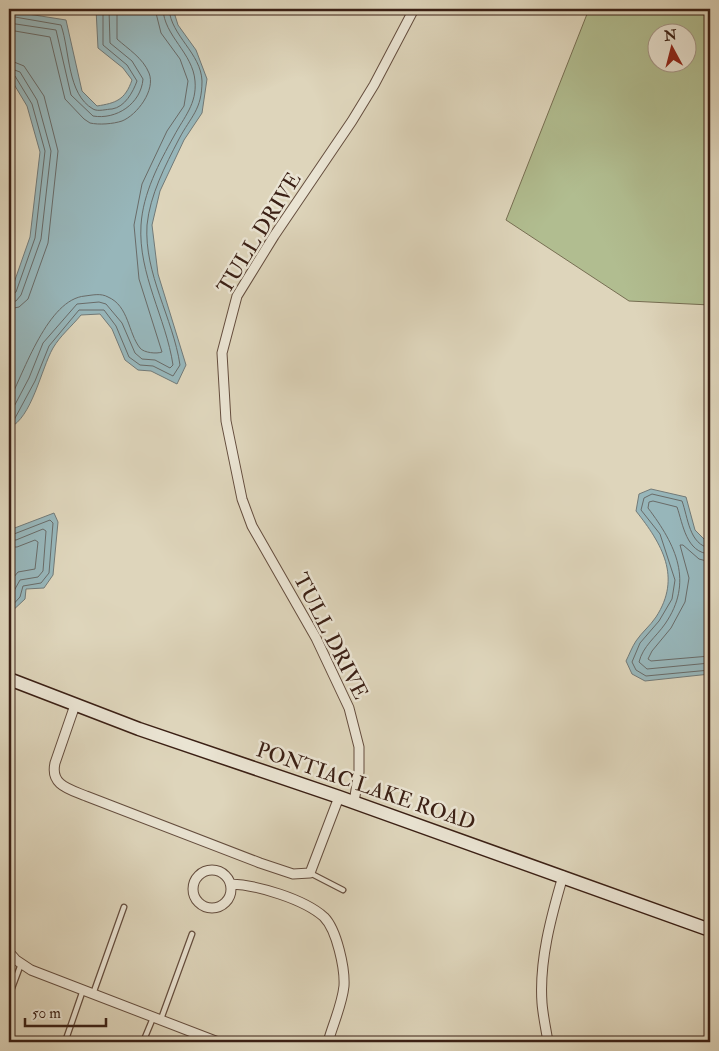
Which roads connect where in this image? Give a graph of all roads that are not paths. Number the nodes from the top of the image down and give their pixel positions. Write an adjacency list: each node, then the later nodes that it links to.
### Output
1 (414, 9): 5 (street, TULL DRIVE)
2 (9, 679): 3 (street, PONTIAC LAKE ROAD)
3 (75, 704): 4 (street, PONTIAC LAKE ROAD); 6 (street)
4 (340, 796): 5 (street, PONTIAC LAKE ROAD); 6 (street)
5 (354, 802): 7 (street, PONTIAC LAKE ROAD)
6 (310, 873): 9 (lane)
7 (564, 876): 11 (street, PONTIAC LAKE ROAD); 23 (street)
8 (231, 884): 8 (street); 22 (street)
9 (343, 890)
10 (124, 907): 16 (lane)
11 (710, 930)
12 (192, 934): 18 (lane)
13 (9, 952): 14 (street)
14 (21, 964): 15 (street); 17 (lane)
15 (83, 990): 16 (street); 19 (lane)
16 (93, 994): 18 (street)
17 (9, 996)
18 (157, 1019): 20 (lane); 21 (street)
19 (65, 1042)
20 (143, 1042)
21 (218, 1042)
22 (328, 1042)
23 (548, 1042)

